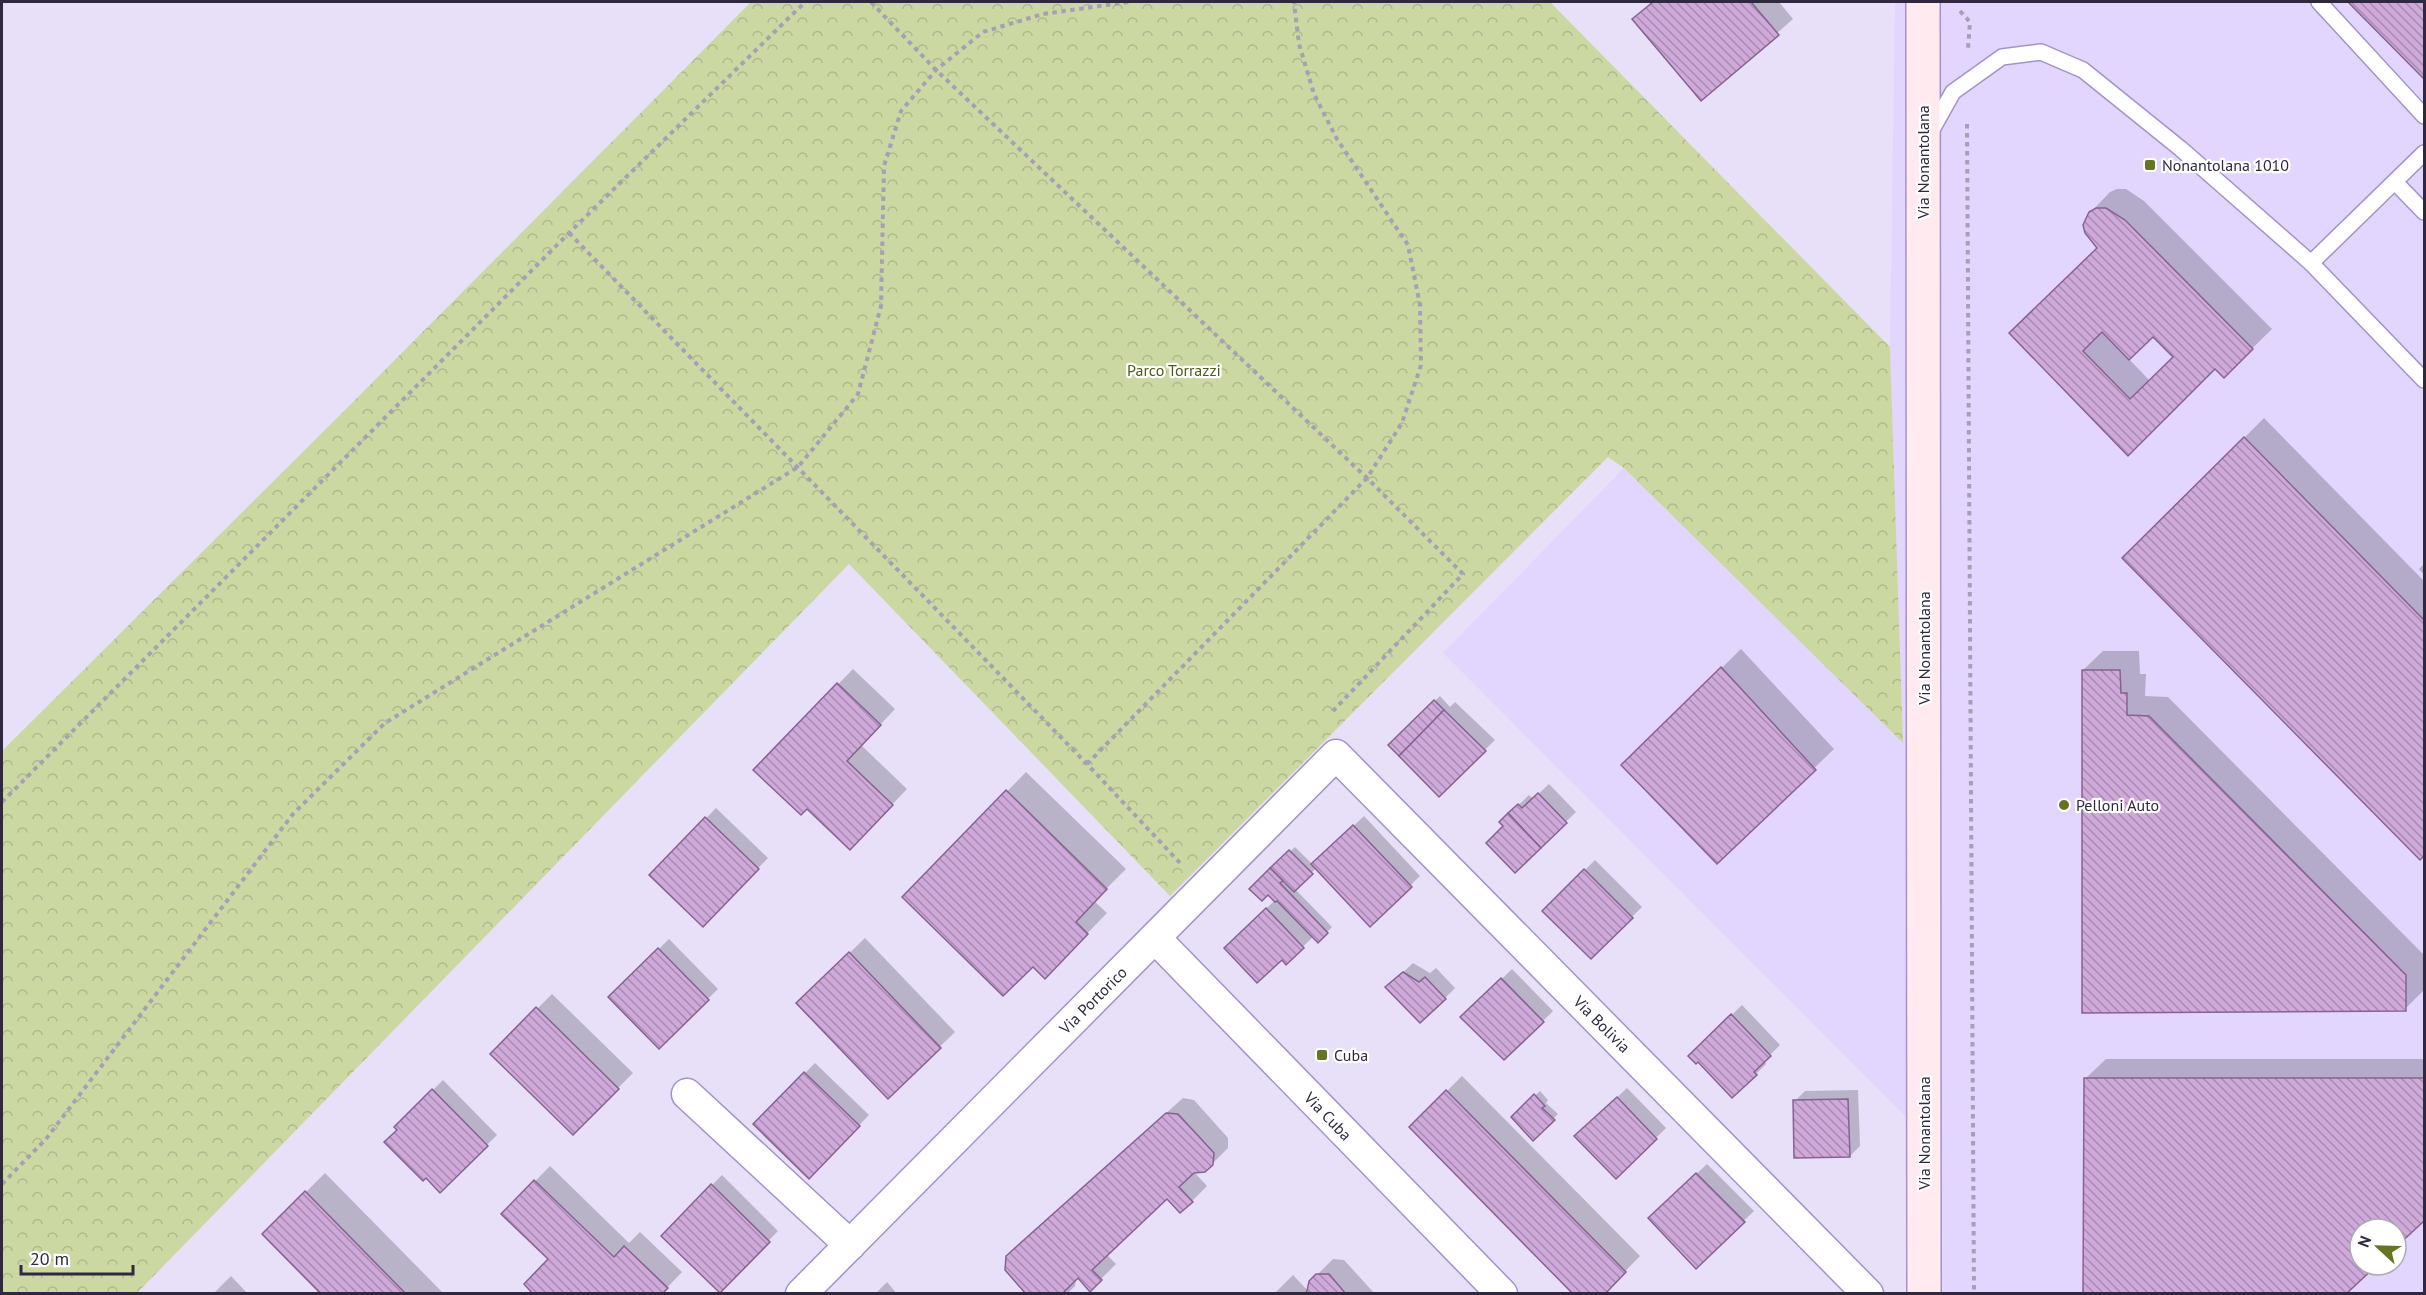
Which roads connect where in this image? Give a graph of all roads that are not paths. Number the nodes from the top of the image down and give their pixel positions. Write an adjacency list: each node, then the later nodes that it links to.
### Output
1 (1923, 2): 4 (main road, Via Nonantolana)
2 (2319, 2): 3 (lane)
3 (2424, 116)
4 (1923, 145): 8 (lane); 17 (main road, Via Nonantolana)
5 (2424, 153): 6 (lane)
6 (2395, 182): 7 (lane); 8 (lane)
7 (2424, 212)
8 (2311, 263): 9 (lane)
9 (2424, 380)
10 (1336, 756): 11 (street, Via Portorico); 16 (street, Via Bolivia)
11 (1155, 939): 13 (street, Via Portorico); 15 (street, Via Cuba)
12 (687, 1094): 13 (street)
13 (850, 1245): 14 (street, Via Portorico)
14 (801, 1293)
15 (1502, 1293)
16 (1868, 1293)
17 (1924, 1293)

